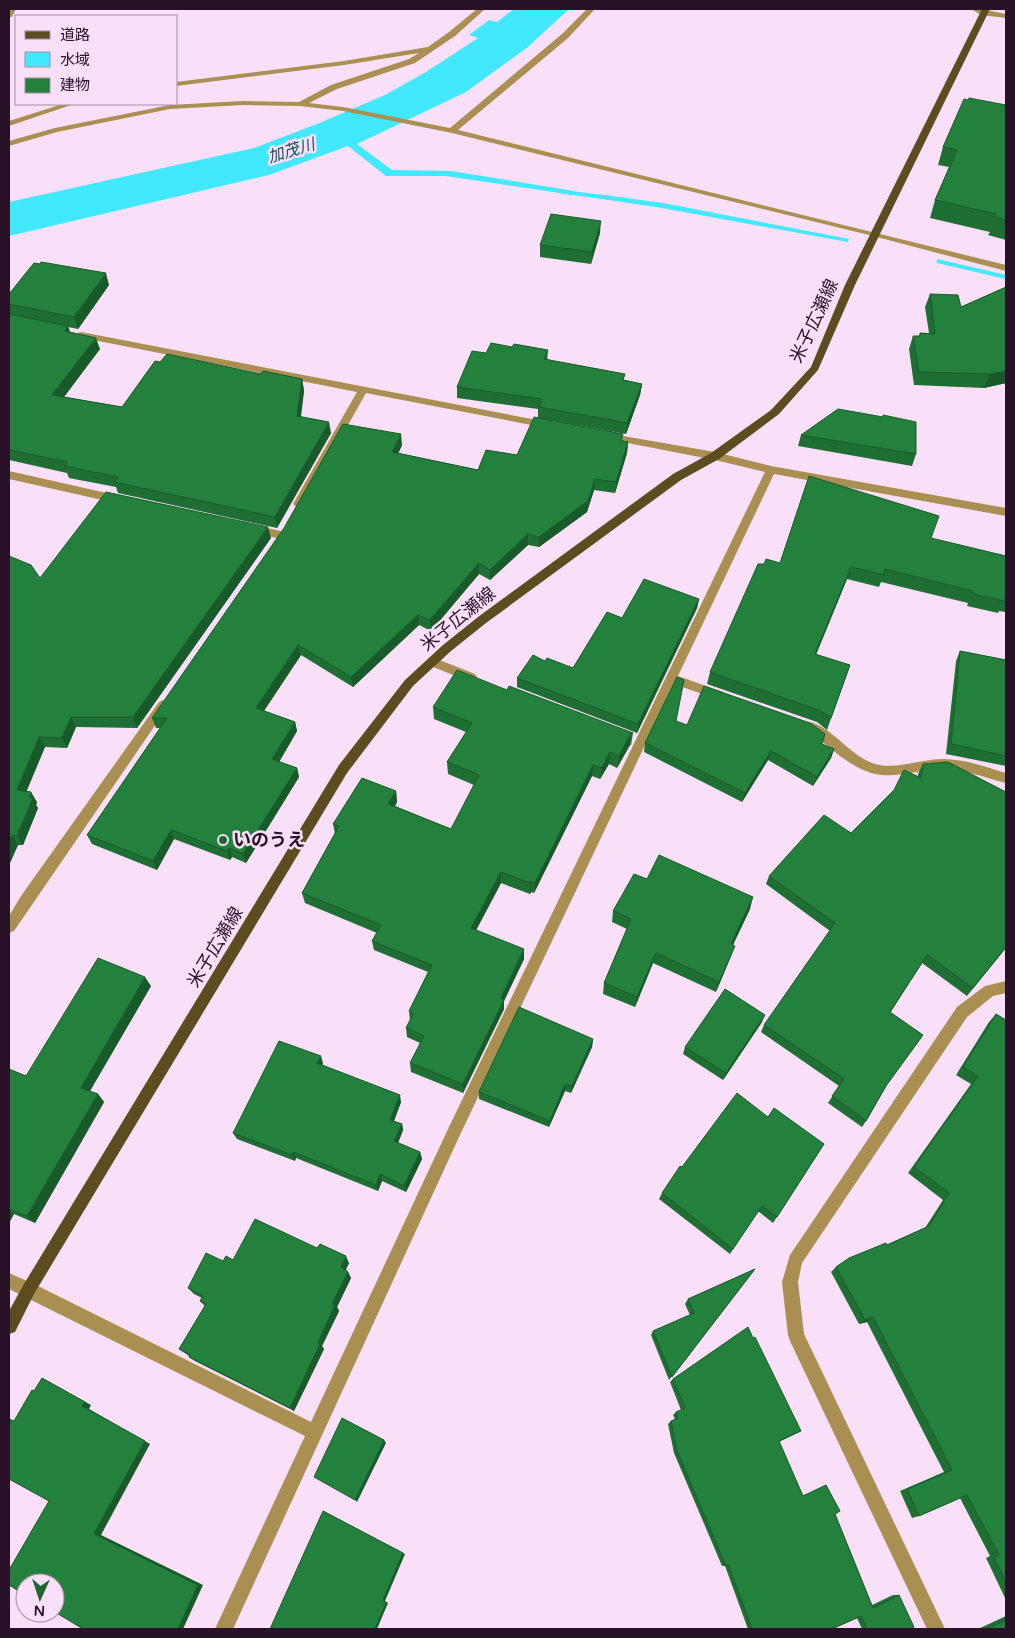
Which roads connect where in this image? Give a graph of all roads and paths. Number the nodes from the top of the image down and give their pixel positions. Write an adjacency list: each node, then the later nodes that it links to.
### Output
1 (12, 9): 5 (street)
2 (481, 9): 7 (street)
3 (591, 9): 12 (street)
4 (982, 10): 6 (street); 14 (main road, 米子広瀬線)
5 (9, 15)
6 (1006, 16)
7 (429, 49): 8 (street); 9 (street)
8 (178, 84)
9 (300, 104): 12 (street); 13 (street)
10 (67, 105): 11 (street)
11 (9, 124)
12 (452, 131): 14 (street)
13 (9, 144)
14 (875, 234): 15 (street); 20 (main road, 米子広瀬線)
15 (1006, 268)
16 (68, 332): 17 (street)
17 (362, 391): 18 (street); 25 (street)
18 (553, 426)
19 (592, 433): 20 (street)
20 (714, 456): 21 (street); 26 (main road, 米子広瀬線)
21 (771, 470): 24 (street); 27 (street)
22 (9, 475): 23 (street)
23 (135, 503)
24 (1006, 512)
25 (242, 526)
26 (432, 662): 28 (street); 36 (main road, 米子広瀬線)
27 (672, 679): 29 (street); 38 (street)
28 (486, 683)
29 (728, 698)
30 (167, 699): 33 (street)
31 (803, 724): 32 (street)
32 (1006, 778)
33 (9, 928)
34 (1006, 987): 40 (street)
35 (9, 1281): 36 (street)
36 (29, 1289): 37 (main road, 米子広瀬線); 38 (street)
37 (9, 1326)
38 (315, 1433): 39 (street)
39 (224, 1629)
40 (936, 1629)

